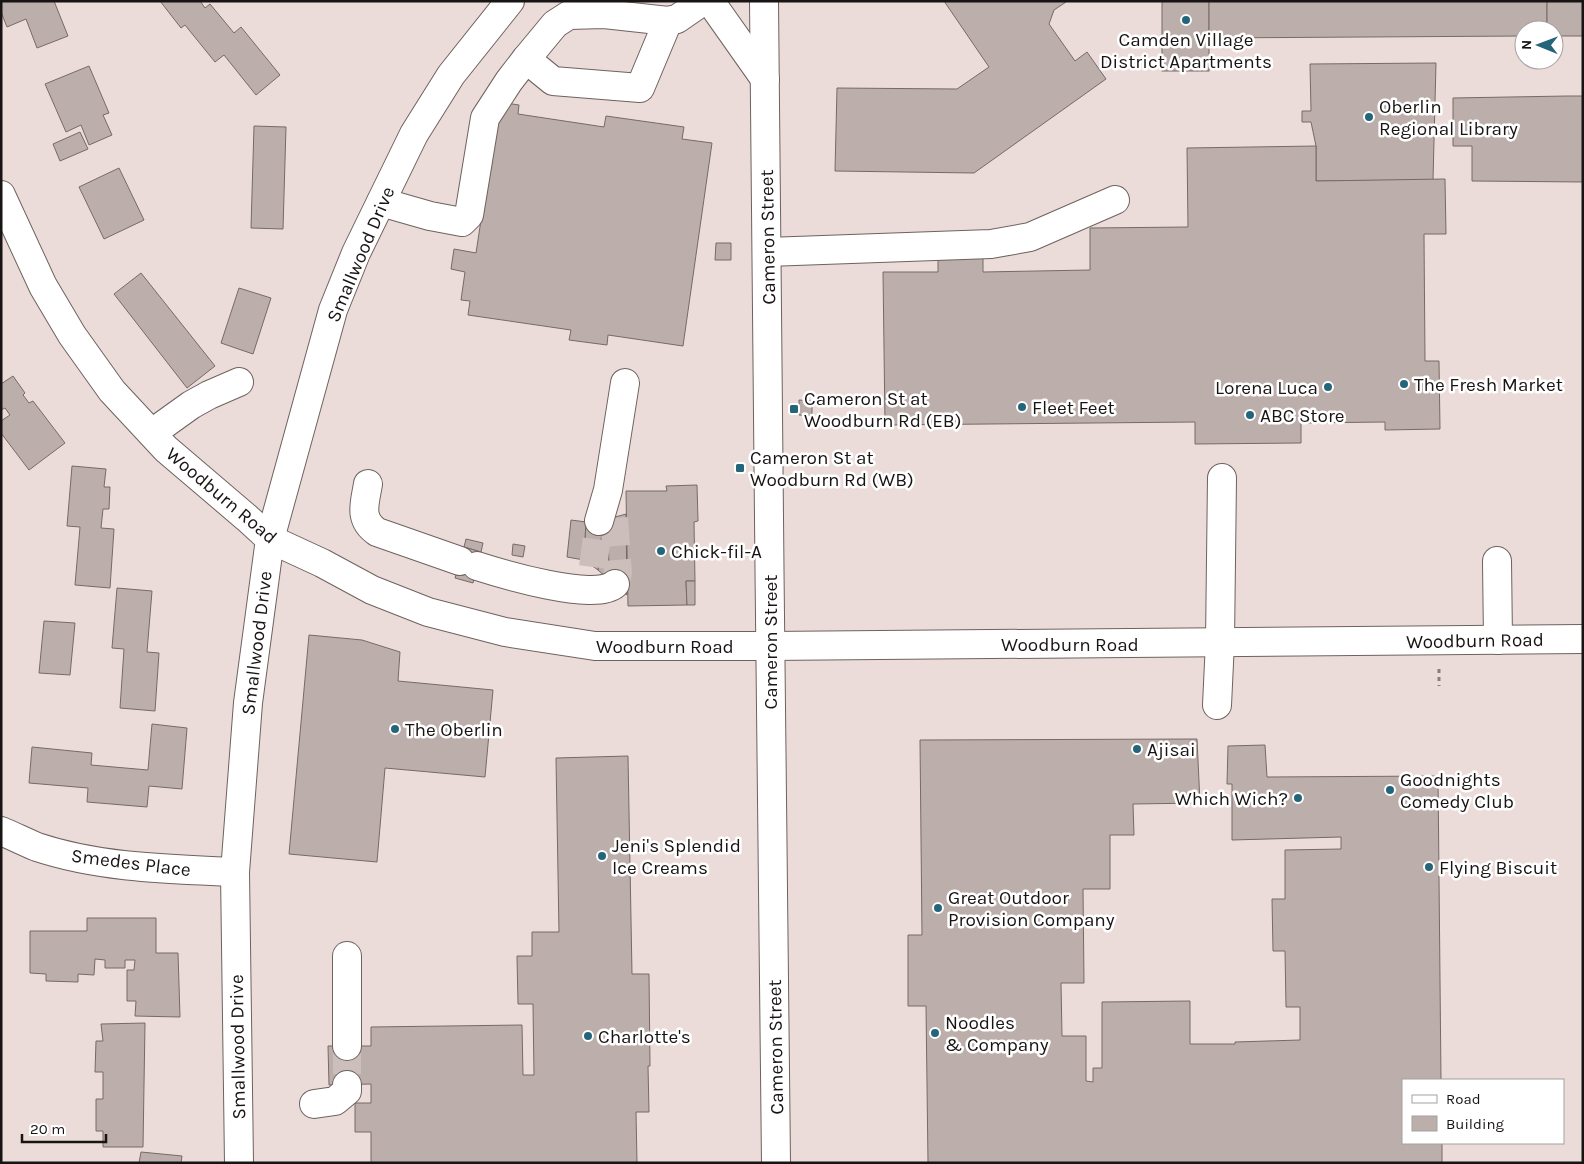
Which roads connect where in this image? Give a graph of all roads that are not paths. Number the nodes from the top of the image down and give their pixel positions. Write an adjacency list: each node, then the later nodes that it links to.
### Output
1 (510, 1): 10 (street, Smallwood Drive)
2 (703, 1): 5 (street)
3 (710, 1): 7 (street)
4 (764, 1): 7 (street, Cameron Street)
5 (668, 21): 6 (street); 6 (street)
6 (526, 59): 10 (street)
7 (765, 80): 11 (street, Cameron Street)
8 (1, 195): 14 (street, Woodburn Road)
9 (1115, 200): 11 (street)
10 (381, 202): 18 (street, Smallwood Drive)
11 (768, 252): 24 (street, Cameron Street)
12 (239, 382): 14 (street)
13 (625, 383): 17 (street)
14 (152, 433): 18 (street, Woodburn Road)
15 (1222, 478): 23 (street)
16 (368, 484): 20 (street)
17 (606, 519)
18 (270, 539): 24 (street, Woodburn Road); 27 (street, Smallwood Drive)
19 (1497, 561): 22 (street)
20 (614, 584)
21 (1583, 639): 22 (street, Woodburn Road)
22 (1498, 640): 23 (street, Woodburn Road)
23 (1220, 642): 24 (street, Woodburn Road); 25 (street)
24 (769, 646): 33 (street, Cameron Street)
25 (1217, 705)
26 (1, 831): 27 (street, Smedes Place)
27 (236, 872): 32 (street, Smallwood Drive)
28 (347, 956): 29 (street)
29 (347, 1046)
30 (347, 1085): 31 (street)
31 (314, 1104)
32 (239, 1163)
33 (776, 1163)

